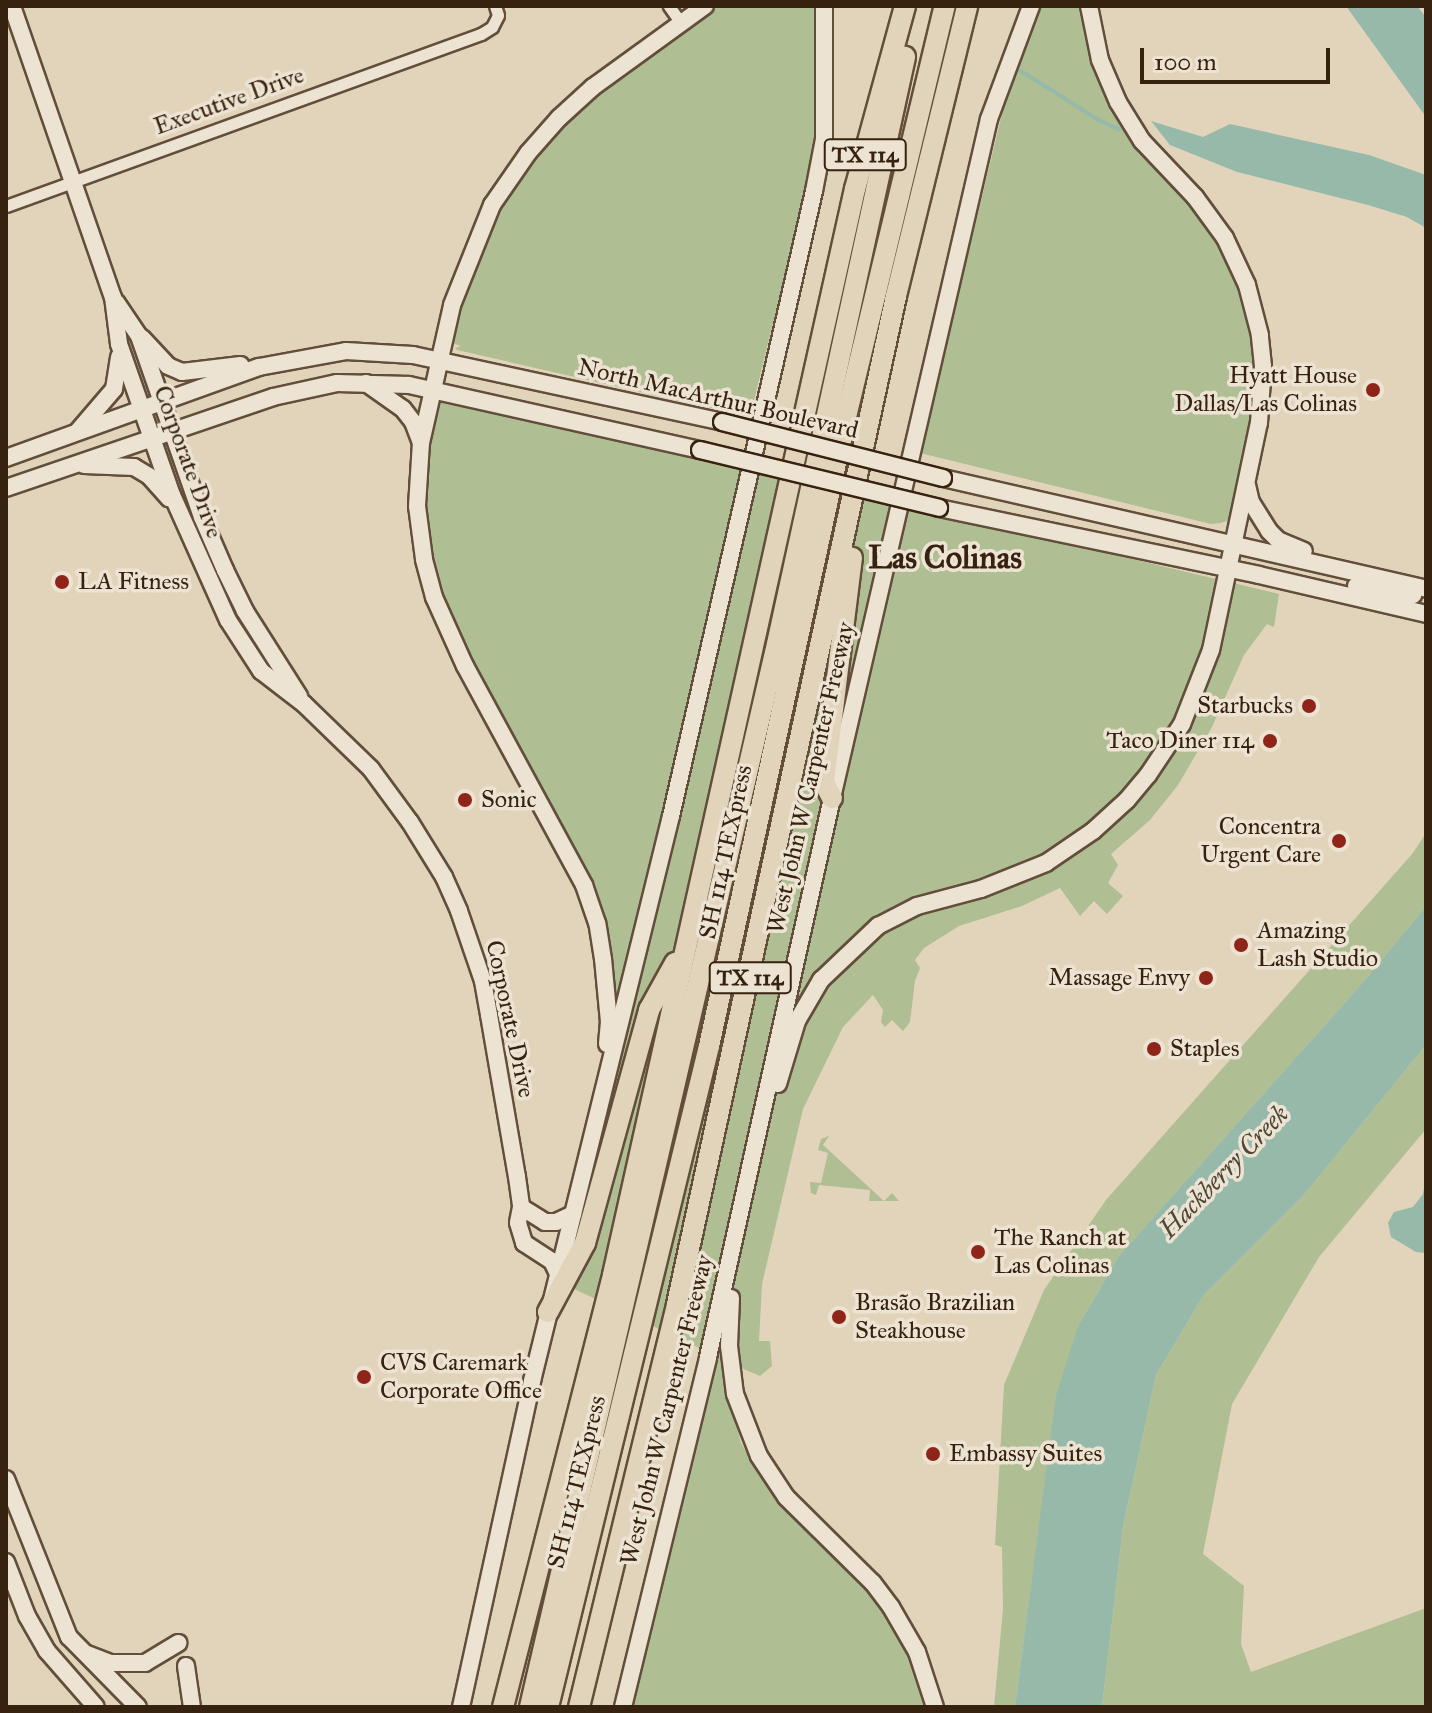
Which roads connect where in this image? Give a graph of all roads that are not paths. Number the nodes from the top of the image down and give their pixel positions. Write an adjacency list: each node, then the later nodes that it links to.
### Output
1 (12, 6): 13 (main road, Corporate Drive)
2 (495, 6): 13 (street, Executive Drive)
3 (669, 6): 12 (street)
4 (705, 6): 12 (main road)
5 (824, 6): 47 (main road)
6 (905, 6): 45 (highway, TX 114)
7 (916, 6): 67 (highway, SH 114 TEXpress)
8 (945, 6): 46 (highway, SH 114 TEXpress)
9 (967, 6): 15 (highway, West John W Carpenter Freeway / TX 114)
10 (1031, 6): 44 (main road, West John W Carpenter Freeway)
11 (1089, 6): 31 (main road)
12 (681, 23): 19 (main road)
13 (71, 182): 14 (street, Executive Drive); 16 (main road, Corporate Drive)
14 (6, 206)
15 (896, 296): 44 (highway); 53 (highway, West John W Carpenter Freeway / TX 114)
16 (113, 297): 17 (main road, Corporate Drive); 18 (main road, Corporate Drive)
17 (139, 336): 20 (main road); 23 (main road, Corporate Drive)
18 (119, 344): 24 (main road, Corporate Drive); 26 (main road)
19 (440, 360): 20 (main road, North MacArthur Boulevard); 22 (main road); 34 (main road, North MacArthur Boulevard, bridge)
20 (259, 367): 23 (main road, North MacArthur Boulevard)
21 (365, 382): 22 (main road); 25 (main road); 28 (main road)
22 (434, 390): 28 (main road); 35 (main road, bridge)
23 (160, 402): 24 (main road, North MacArthur Boulevard); 25 (main road, Corporate Drive)
24 (142, 409): 26 (main road, North MacArthur Boulevard); 27 (main road, Corporate Drive)
25 (171, 429): 27 (main road); 40 (main road, Corporate Drive)
26 (77, 432): 29 (main road, North MacArthur Boulevard)
27 (152, 435): 30 (main road); 33 (main road, Corporate Drive)
28 (421, 443): 47 (main road)
29 (6, 458)
30 (67, 466): 32 (main road); 33 (main road)
31 (1246, 480): 34 (main road); 36 (main road)
32 (6, 488)
33 (180, 514): 42 (main road, Corporate Drive)
34 (1234, 543): 35 (main road); 36 (main road, North MacArthur Boulevard)
35 (1229, 568): 37 (main road); 48 (main road)
36 (1347, 569): 38 (main road, North MacArthur Boulevard)
37 (1292, 582): 39 (main road); 41 (main road)
38 (1426, 589)
39 (1426, 597)
40 (245, 611): 42 (main road); 43 (main road, Corporate Drive)
41 (1426, 614)
42 (227, 618): 43 (main road, Corporate Drive)
43 (304, 704): 49 (main road, Corporate Drive)
44 (832, 798): 48 (main road, West John W Carpenter Freeway)
45 (686, 946): 54 (highway); 57 (highway, TX 114)
46 (709, 1046): 53 (highway); 68 (highway, SH 114 TEXpress)
47 (601, 1102): 50 (main road)
48 (744, 1192): 51 (main road, West John W Carpenter Freeway)
49 (521, 1207): 50 (main road); 52 (main road, Corporate Drive)
50 (573, 1214): 52 (main road)
51 (735, 1237): 70 (main road, West John W Carpenter Freeway); 71 (main road)
52 (558, 1274): 54 (main road)
53 (677, 1304): 69 (highway, West John W Carpenter Freeway / TX 114)
54 (548, 1312): 64 (main road)
55 (6, 1479): 59 (main road)
56 (6, 1562): 62 (main road)
57 (535, 1592): 65 (highway, TX 114); 66 (highway)
58 (178, 1643): 59 (main road)
59 (79, 1650): 61 (main road)
60 (186, 1666): 63 (main road)
61 (133, 1706)
62 (96, 1707)
63 (192, 1707)
64 (461, 1707)
65 (503, 1707)
66 (518, 1707)
67 (530, 1707)
68 (548, 1707)
69 (579, 1707)
70 (623, 1707)
71 (935, 1707)

